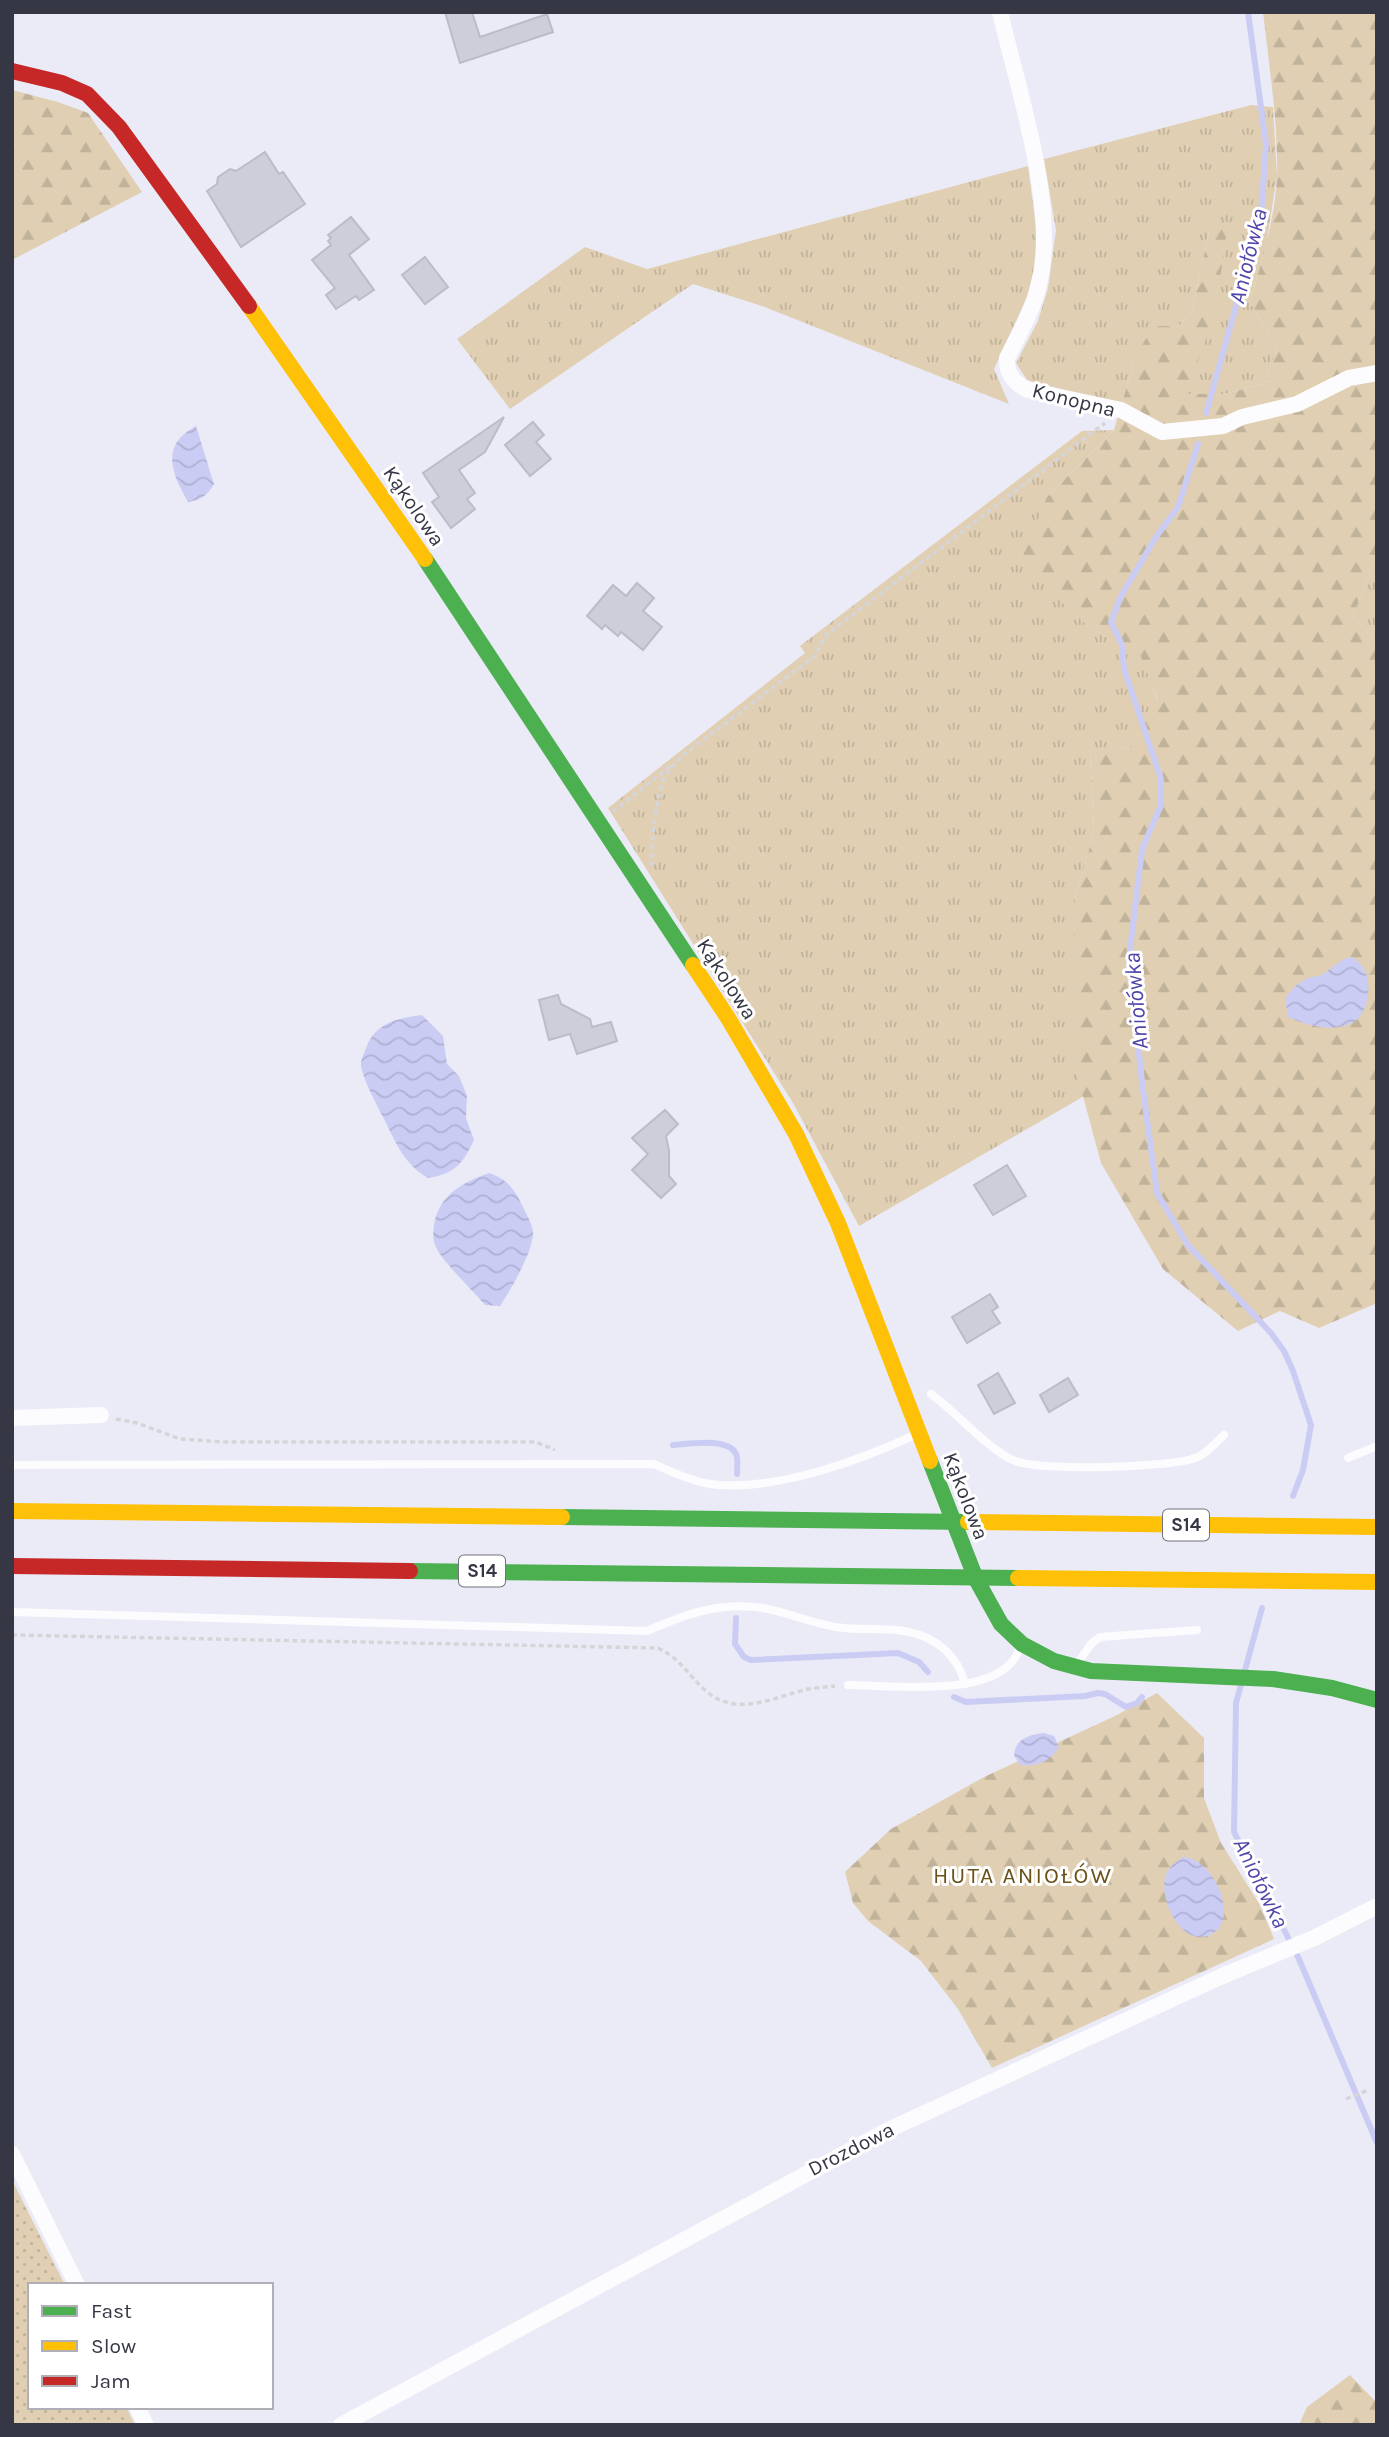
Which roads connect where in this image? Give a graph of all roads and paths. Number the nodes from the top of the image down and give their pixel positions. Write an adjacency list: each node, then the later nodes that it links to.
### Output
1 (1000, 12): 4 (street, Konopna)
2 (12, 71): 6 (main road, Kąkolowa)
3 (1377, 373): 4 (street, Konopna)
4 (1121, 410): 5 (path)
5 (682, 757): 6 (path); 7 (path)
6 (599, 823): 11 (main road, Kąkolowa)
7 (653, 876)
8 (931, 1395): 12 (lane)
9 (100, 1415): 10 (street); 15 (path)
10 (12, 1418)
11 (919, 1433): 15 (lane); 24 (main road, Kąkolowa)
12 (1224, 1435)
13 (1377, 1446): 14 (lane)
14 (1348, 1458)
15 (587, 1463): 16 (lane)
16 (12, 1465)
17 (12, 1511): 18 (main road, S14)
18 (1377, 1527)
19 (12, 1566): 20 (main road, S14)
20 (1377, 1582)
21 (12, 1612): 26 (lane)
22 (1197, 1629): 25 (lane)
23 (12, 1635): 27 (path)
24 (1022, 1644): 25 (main road, Kąkolowa); 26 (lane)
25 (1076, 1667): 28 (main road, Kąkolowa)
26 (965, 1684): 27 (lane)
27 (848, 1685)
28 (1377, 1700)
29 (1377, 1906): 36 (street, Drozdowa)
30 (1368, 2090): 31 (path)
31 (1346, 2099)
32 (12, 2154): 33 (street)
33 (76, 2283)
34 (138, 2409): 35 (street)
35 (146, 2425)
36 (341, 2425)

